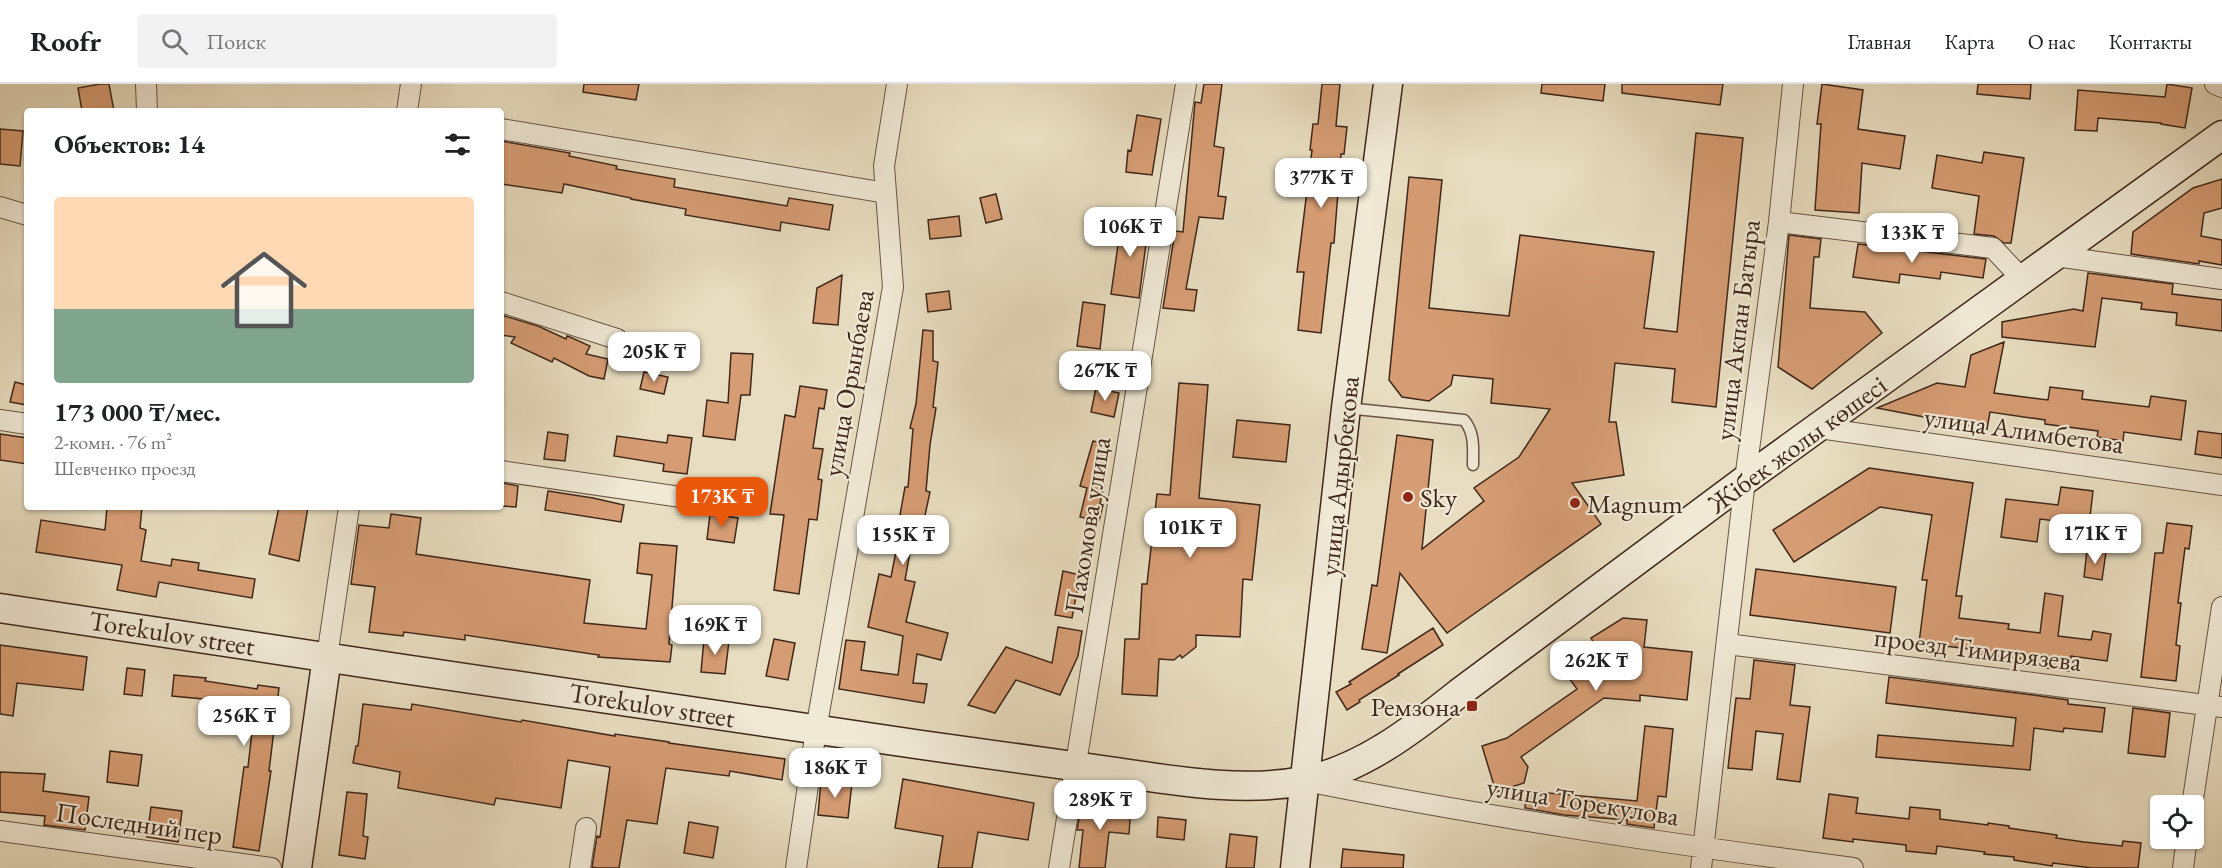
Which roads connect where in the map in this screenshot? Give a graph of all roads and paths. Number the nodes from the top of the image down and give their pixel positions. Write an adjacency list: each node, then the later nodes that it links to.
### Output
1 (146, 84): 9 (street)
2 (411, 84): 10 (street)
3 (897, 84): 13 (street, улица Орынбаева)
4 (1186, 84): 38 (street, Пахомова улица)
5 (1388, 84): 22 (main road, улица Адырбекова)
6 (1793, 84): 16 (street, улица Акпан Батыра)
7 (2215, 84): 8 (street)
8 (2222, 87)
9 (147, 108)
10 (407, 108)
11 (504, 129): 13 (street)
12 (2222, 135): 17 (main road, Жібек жолы көшесі)
13 (886, 193): 37 (street, улица Орынбаева)
14 (0, 207): 15 (street)
15 (24, 214)
16 (1779, 222): 19 (street); 28 (street, улица Акпан Батыра)
17 (2055, 256): 18 (street); 19 (main road, Жібек жолы көшесі)
18 (2222, 279)
19 (2023, 280): 25 (main road, Жібек жолы көшесі)
20 (504, 303): 21 (street)
21 (617, 339)
22 (1346, 408): 26 (lane); 39 (main road, улица Адырбекова)
23 (0, 420): 24 (street)
24 (24, 424)
25 (1819, 428): 28 (main road, Жібек жолы көшесі); 29 (street, улица Алимбетова)
26 (1473, 465)
27 (504, 471): 30 (street)
28 (1745, 480): 34 (street, улица Акпан Батыра); 39 (main road, Жібек жолы көшесі)
29 (2222, 485)
30 (708, 501)
31 (349, 510): 35 (street)
32 (2222, 607): 36 (street)
33 (0, 608): 35 (main road, Torekulov street)
34 (1727, 644): 36 (street, проезд Тимирязева); 43 (street, улица Акпан Батыра)
35 (327, 657): 37 (main road, Torekulov street); 46 (main road)
36 (2215, 706): 40 (street)
37 (816, 730): 38 (main road, Torekulov street); 48 (street, улица Орынбаева)
38 (1075, 766): 39 (main road, Torekulov street); 49 (street, Пахомова улица)
39 (1306, 780): 43 (street, улица Торекулова); 50 (main road, улица Адырбекова)
40 (2195, 795)
41 (586, 828): 47 (street)
42 (0, 831): 45 (street, Последний пер)
43 (1704, 848): 51 (street, улица Акпан Батыра); 52 (street, улица Торекулова)
44 (2185, 849): 53 (street)
45 (271, 868)
46 (297, 868)
47 (580, 868)
48 (796, 868)
49 (1059, 868)
50 (1295, 868)
51 (1701, 868)
52 (1853, 868)
53 (2182, 868)

